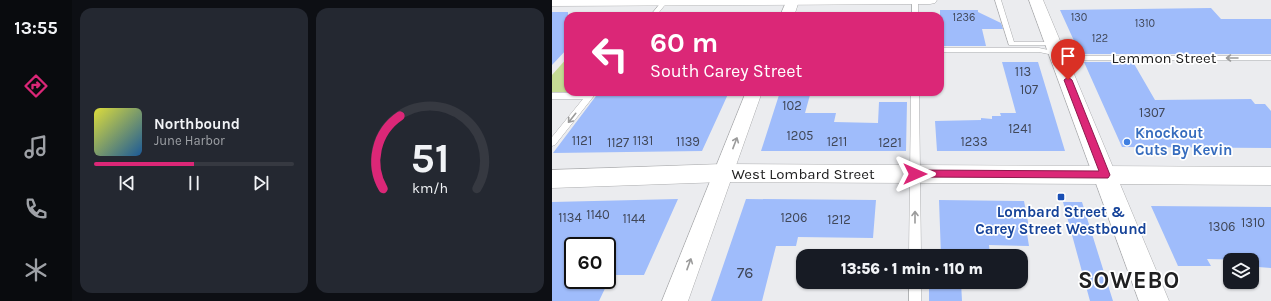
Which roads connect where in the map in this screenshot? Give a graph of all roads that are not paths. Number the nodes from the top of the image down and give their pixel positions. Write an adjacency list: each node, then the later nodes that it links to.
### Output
1 (890, 0): 2 (main road); 8 (main road)
2 (915, 0): 3 (main road); 12 (lane)
3 (930, 0)
4 (998, 0): 13 (lane)
5 (1036, 0): 13 (main road)
6 (665, 1): 7 (main road); 9 (main road); 10 (lane)
7 (683, 1): 8 (main road)
8 (793, 1): 11 (street)
9 (552, 2)
10 (656, 12)
11 (789, 12)
12 (915, 12)
13 (1056, 49): 14 (lane); 15 (lane, Lemmon Street, one-way to 13); 24 (main road)
14 (944, 50)
15 (1271, 58)
16 (564, 95): 17 (lane)
17 (552, 96)
18 (589, 96): 21 (lane, one-way to 21)
19 (752, 96): 22 (street, one-way to 19)
20 (915, 96): 23 (lane)
21 (552, 143)
22 (723, 173): 23 (main road, West Lombard Street); 26 (main road, West Lombard Street); 29 (street, one-way to 22)
23 (915, 174): 24 (main road, West Lombard Street); 27 (lane, one-way to 23)
24 (1105, 175): 25 (main road, West Lombard Street); 31 (main road)
25 (1271, 176)
26 (552, 179)
27 (915, 249)
28 (915, 289): 30 (lane)
29 (675, 301)
30 (915, 301)
31 (1154, 301)

